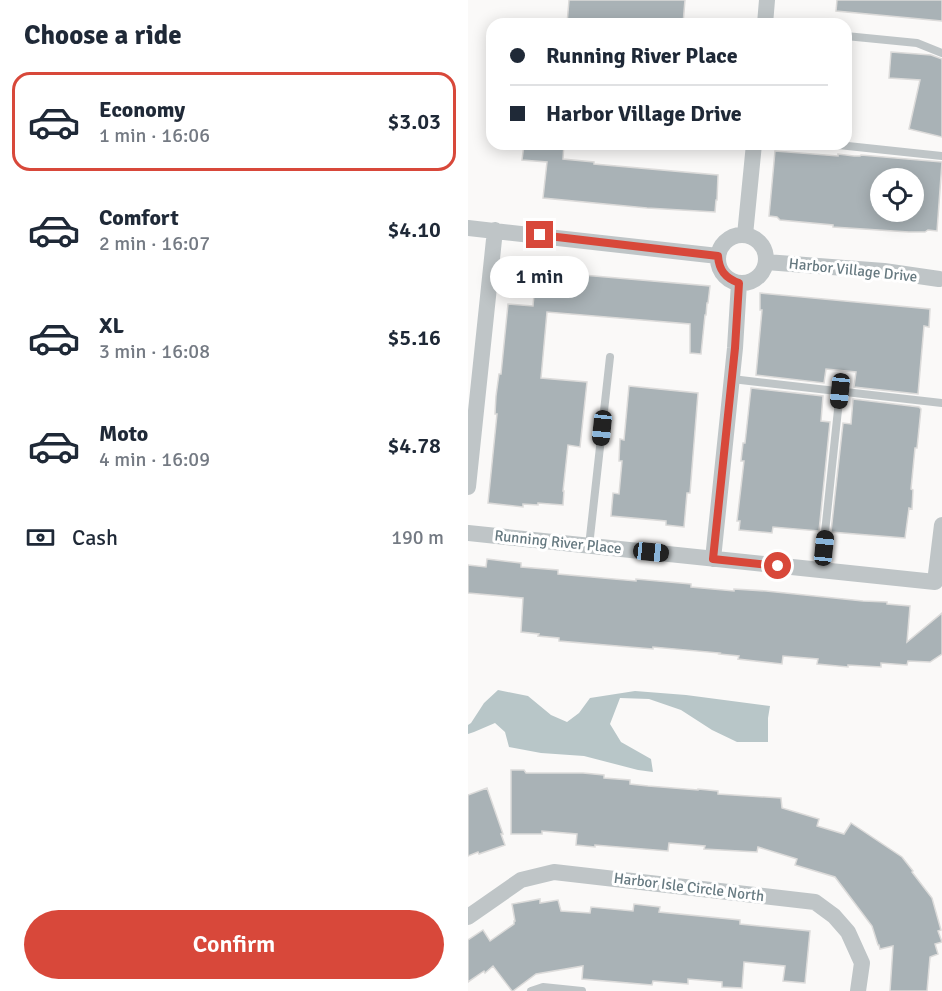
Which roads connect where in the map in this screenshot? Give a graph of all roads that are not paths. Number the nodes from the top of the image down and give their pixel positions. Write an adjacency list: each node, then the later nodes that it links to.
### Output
1 (767, 0): 2 (street)
2 (766, 18)
3 (852, 37): 4 (lane)
4 (942, 53)
5 (852, 146): 7 (lane)
6 (753, 150): 10 (street)
7 (942, 156)
8 (468, 228): 9 (street)
9 (495, 230): 11 (street); 17 (street)
10 (745, 235): 11 (street); 12 (street)
11 (718, 256): 14 (street)
12 (766, 261): 13 (street, Harbor Village Drive); 14 (street)
13 (941, 281)
14 (739, 283): 16 (street)
15 (610, 357): 23 (lane)
16 (732, 379): 18 (lane); 24 (street)
17 (474, 386): 20 (street)
18 (840, 391): 19 (lane); 25 (lane)
19 (942, 403)
20 (468, 487)
21 (942, 525): 25 (street, Running River Place)
22 (468, 533): 23 (street, Running River Place)
23 (589, 546): 24 (street, Running River Place)
24 (713, 559): 25 (street, Running River Place)
25 (821, 570)
26 (468, 917): 29 (street, Harbor Isle Circle North)
27 (531, 991): 28 (lane)
28 (582, 991)
29 (858, 991)

